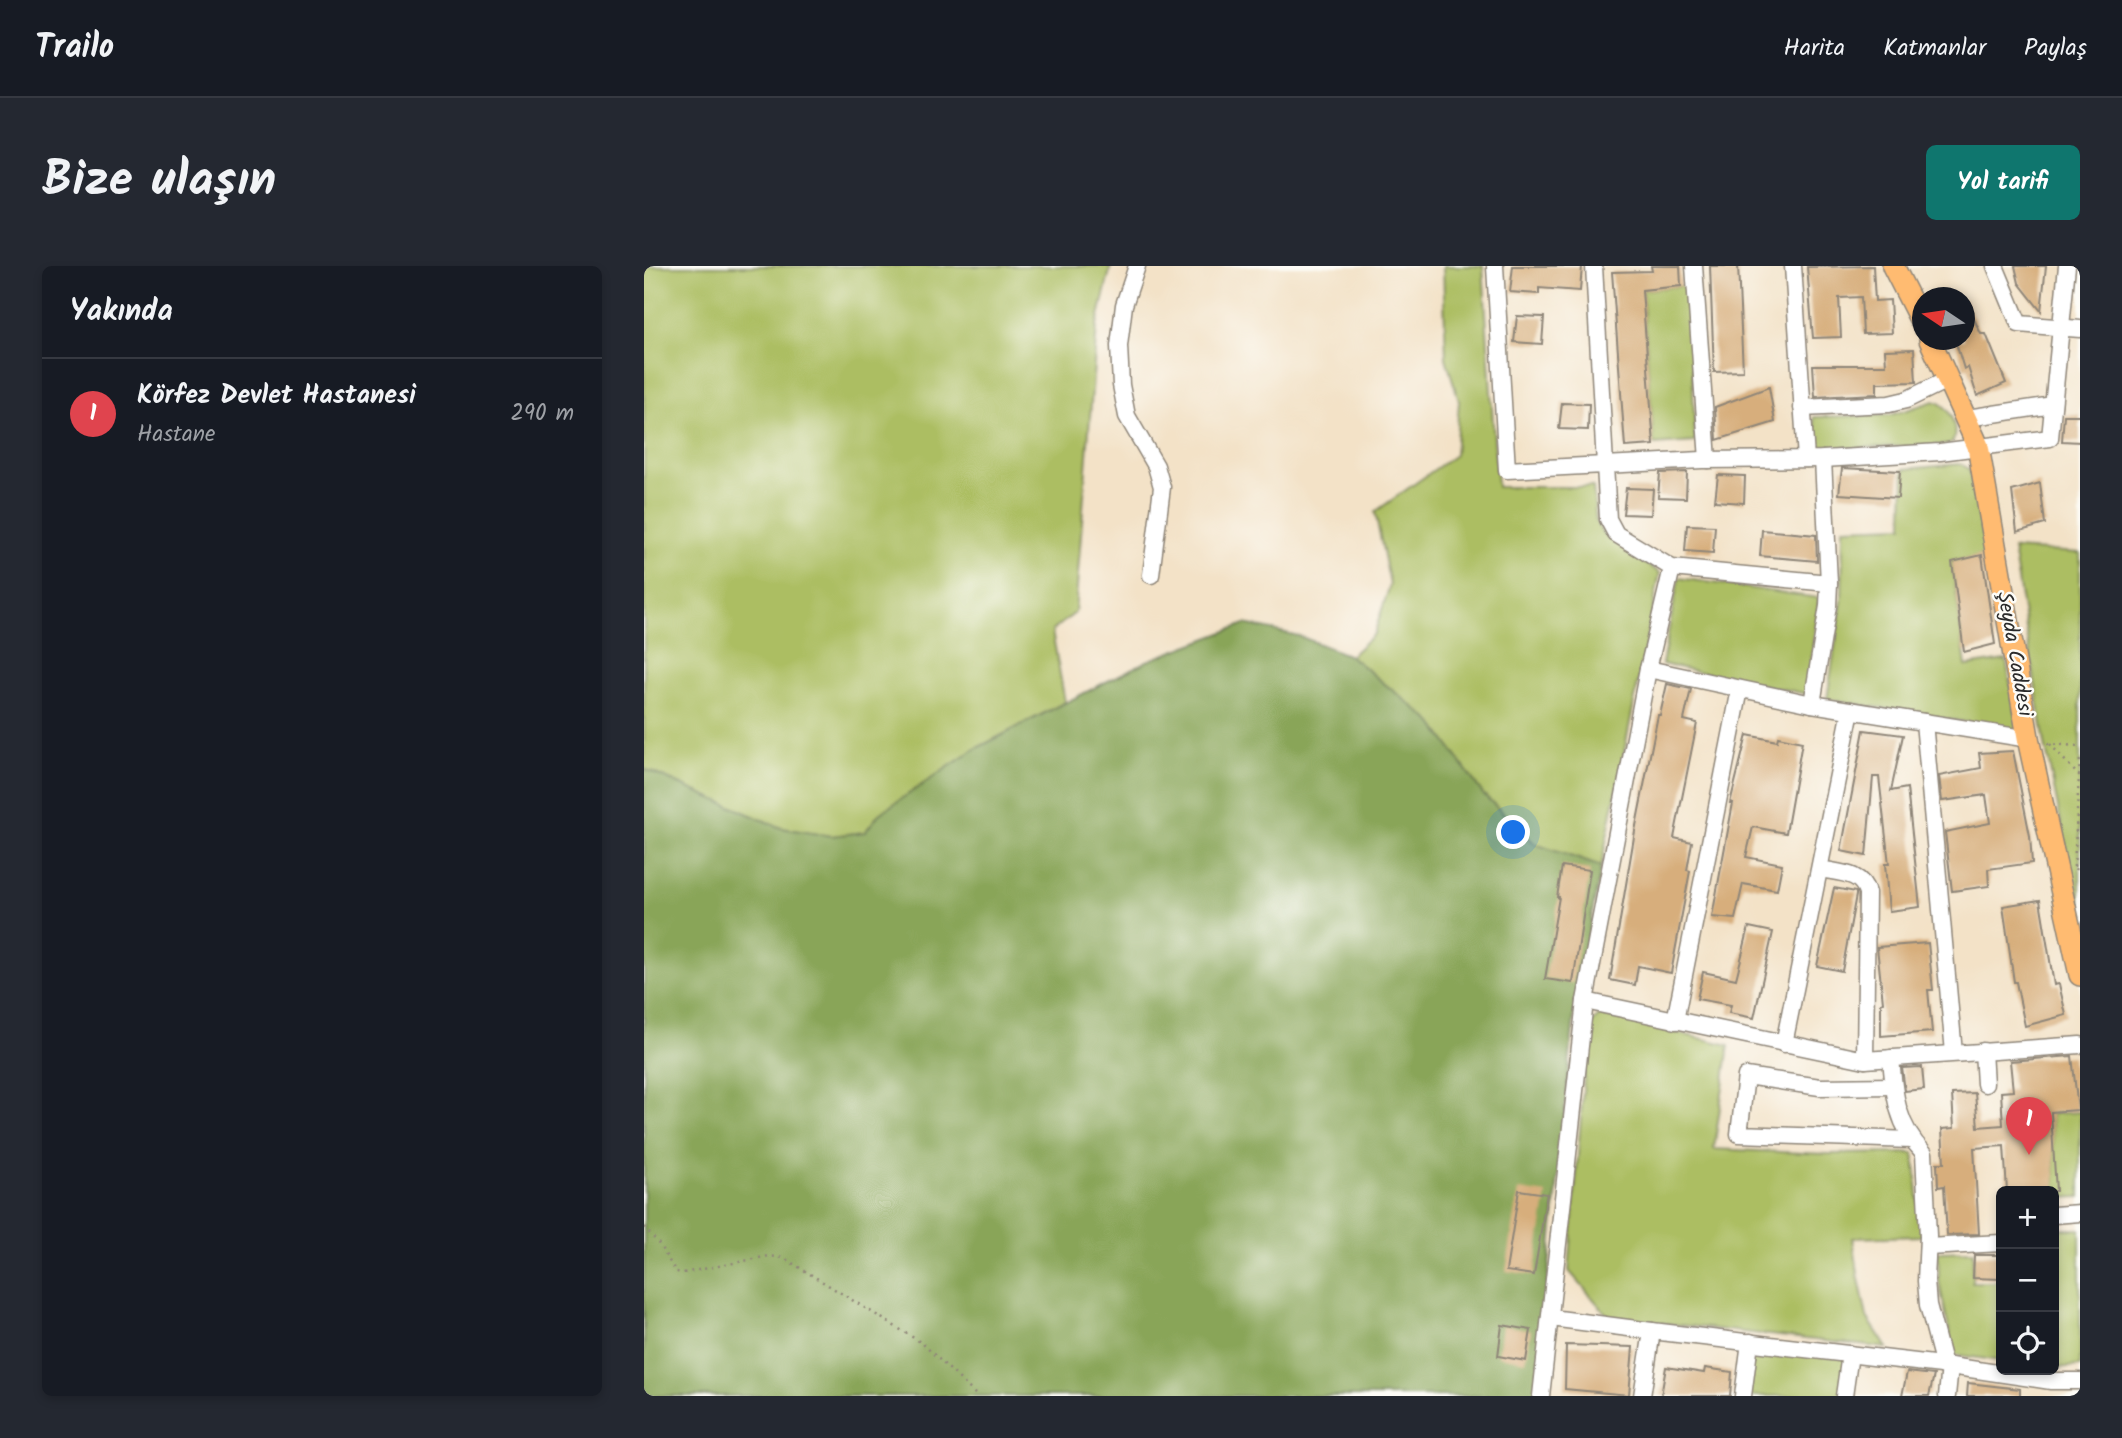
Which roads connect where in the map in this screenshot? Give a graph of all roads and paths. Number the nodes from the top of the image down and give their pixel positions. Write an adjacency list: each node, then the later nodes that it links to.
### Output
1 (1137, 266): 23 (street)
2 (1495, 266): 21 (street)
3 (1594, 266): 21 (street)
4 (1694, 266): 20 (street)
5 (1793, 266): 15 (street)
6 (1894, 266): 9 (main road)
7 (1994, 266): 10 (street)
8 (2067, 266): 10 (street)
9 (1912, 303)
10 (2061, 328): 11 (street); 14 (street)
11 (2080, 329)
12 (1935, 350): 13 (main road, Şeyda Caddesi)
13 (1949, 379): 15 (street); 16 (main road, Şeyda Caddesi)
14 (2053, 405): 16 (street); 17 (street)
15 (1802, 408): 18 (street)
16 (1966, 418): 17 (main road, Şeyda Caddesi)
17 (1978, 446): 19 (street); 30 (main road, Şeyda Caddesi)
18 (1806, 459): 19 (street); 20 (street)
19 (1824, 459): 24 (street)
20 (1708, 460): 21 (street)
21 (1606, 466): 22 (street)
22 (1672, 568): 24 (street); 25 (street)
23 (1151, 575)
24 (1829, 583): 27 (street)
25 (1648, 669): 26 (street); 37 (street)
26 (1740, 689): 27 (street); 38 (street)
27 (1812, 704): 28 (street)
28 (1851, 710): 29 (street); 35 (street)
29 (1924, 722): 30 (street); 42 (street)
30 (2036, 742): 31 (path); 33 (path); 36 (main road, Şeyda Caddesi)
31 (2080, 746)
32 (2080, 758): 33 (path)
33 (2080, 777): 34 (path)
34 (2080, 861)
35 (1820, 869): 39 (street); 44 (street)
36 (2080, 975)
37 (1585, 1001): 38 (street); 53 (street)
38 (1675, 1021): 39 (street)
39 (1784, 1044): 44 (street)
40 (2080, 1045): 41 (street)
41 (1983, 1051): 42 (street); 45 (street)
42 (1954, 1053): 43 (street)
43 (1891, 1058): 44 (street); 46 (street)
44 (1865, 1060)
45 (1985, 1084)
46 (1893, 1086): 47 (street); 47 (street)
47 (1911, 1140): 52 (street)
48 (2080, 1213): 49 (street)
49 (2059, 1215)
50 (644, 1227): 60 (path)
51 (1996, 1243): 52 (street)
52 (1928, 1247): 57 (street)
53 (1550, 1318): 54 (street); 61 (street)
54 (1652, 1331): 55 (street); 62 (street)
55 (1750, 1342): 56 (street); 63 (street)
56 (1850, 1354): 57 (street); 64 (street)
57 (1947, 1366): 58 (street); 65 (street)
58 (2034, 1379): 59 (street); 66 (street)
59 (2080, 1381)
60 (977, 1396)
61 (1541, 1396)
62 (1642, 1396)
63 (1743, 1396)
64 (1844, 1396)
65 (1947, 1396)
66 (2034, 1396)

